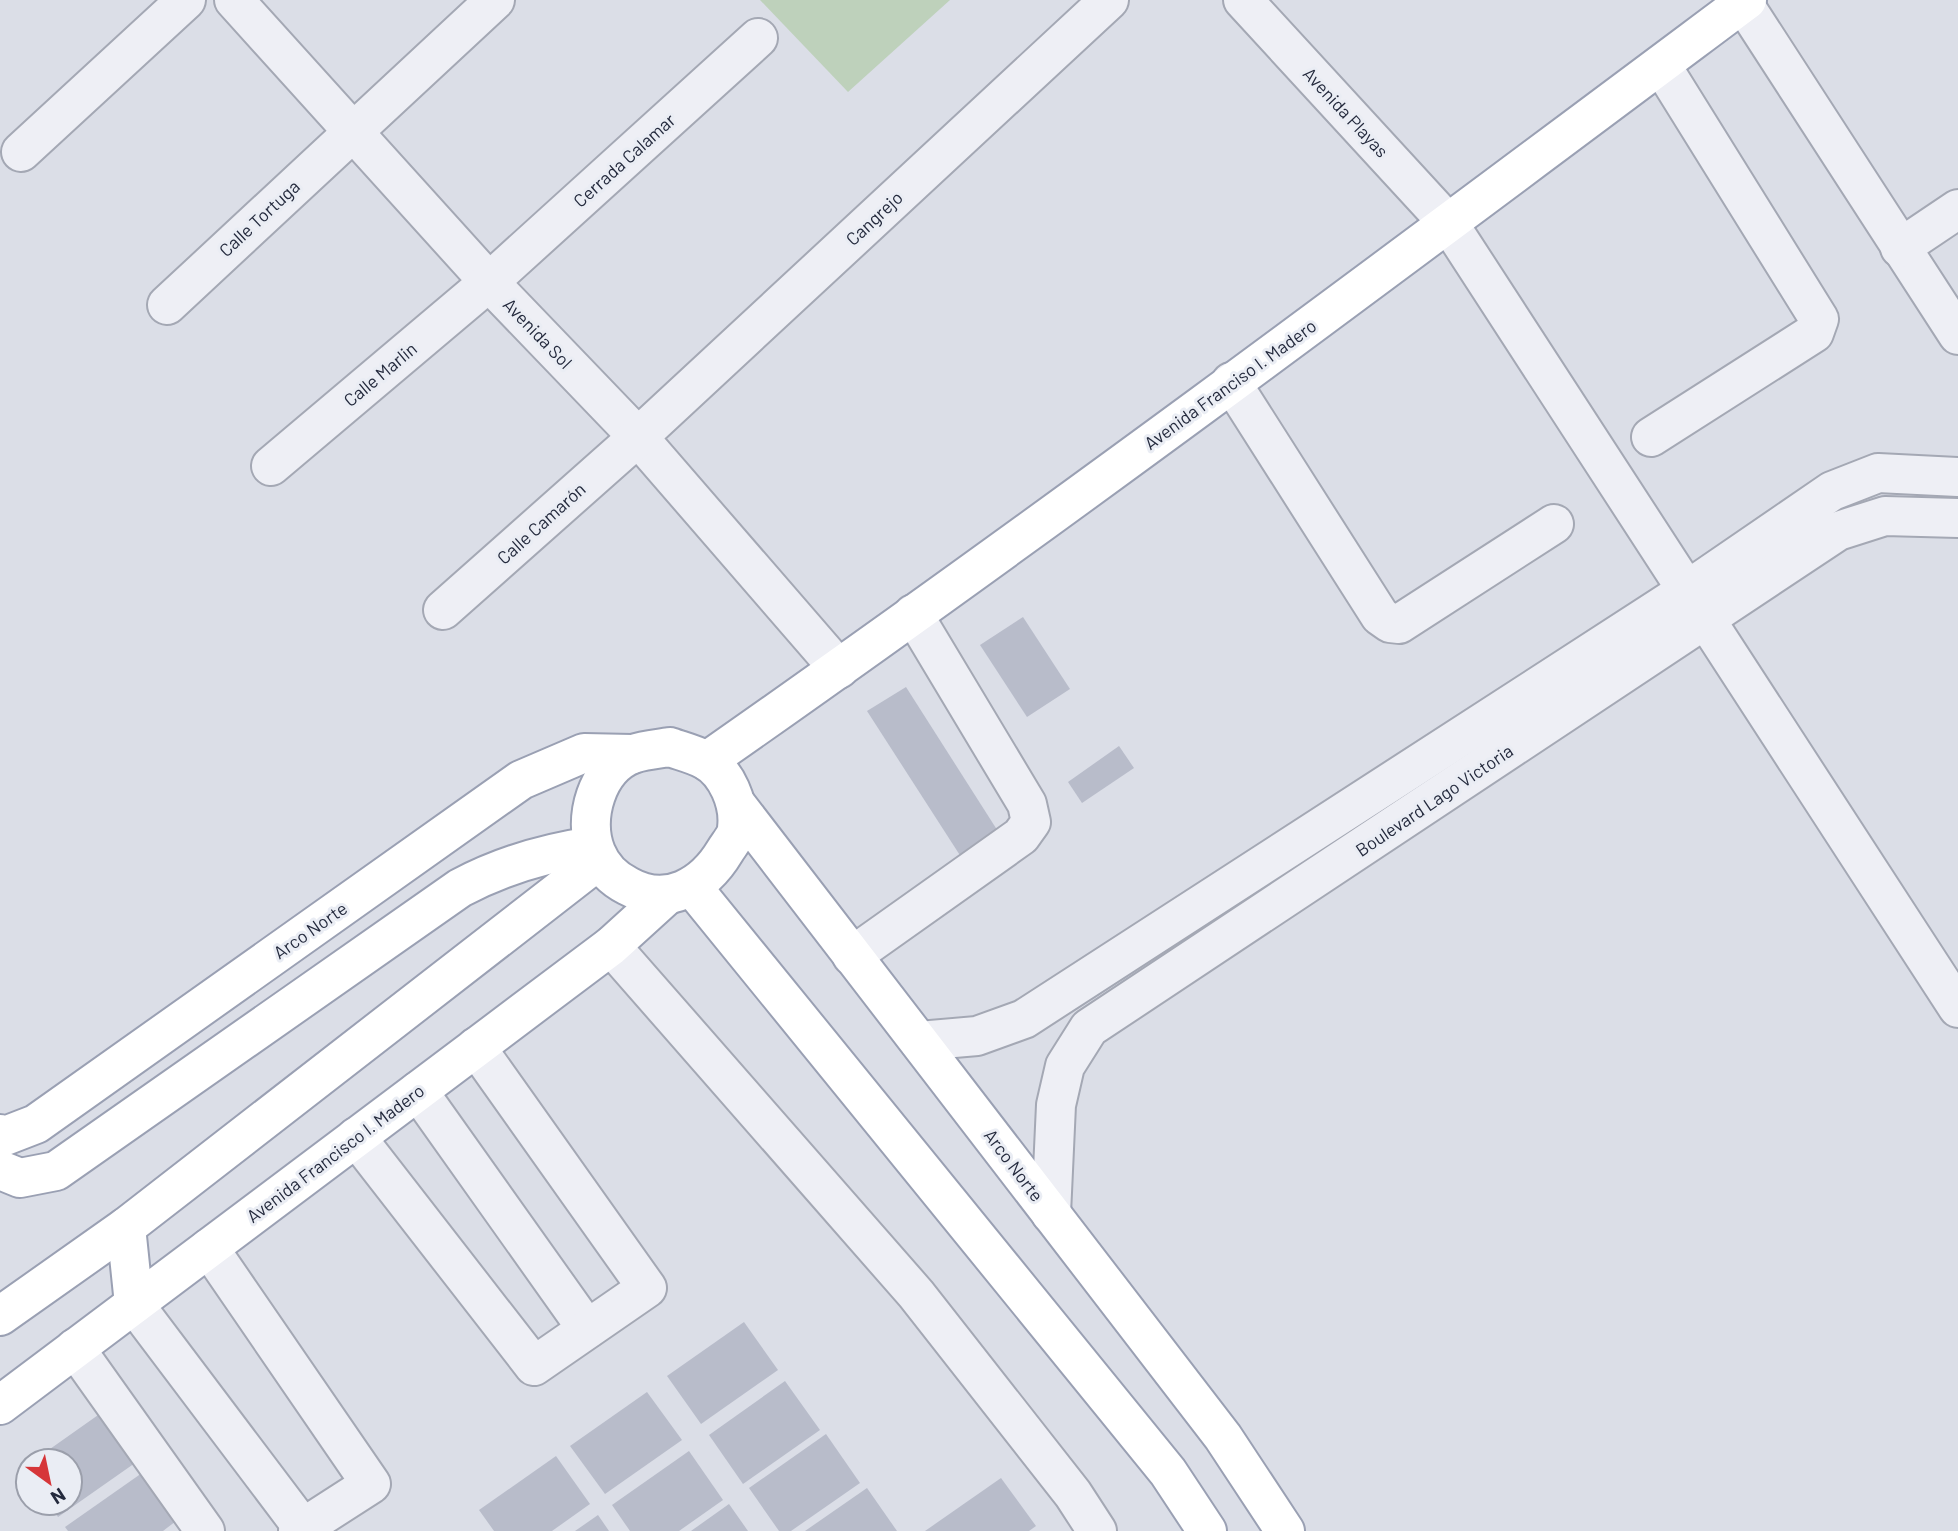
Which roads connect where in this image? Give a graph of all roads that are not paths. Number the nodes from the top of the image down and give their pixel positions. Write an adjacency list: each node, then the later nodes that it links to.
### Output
1 (186, 0): 10 (street)
2 (234, 0): 9 (street, Avenida Sol)
3 (495, 0): 9 (street, Calle Tortuga)
4 (1109, 0): 18 (street, Cangrejo)
5 (1243, 0): 12 (street, Avenida Playas)
6 (1745, 2): 8 (main road, Avenida Franciso I. Madero); 13 (street)
7 (758, 38): 14 (street, Cerrada Calamar)
8 (1661, 65): 12 (main road, Avenida Franciso I. Madero); 19 (street)
9 (352, 130): 14 (street, Avenida Sol); 15 (street, Calle Tortuga)
10 (21, 152)
11 (1958, 209): 13 (street)
12 (1449, 224): 17 (main road, Avenida Franciso I. Madero); 24 (street, Avenida Playas)
13 (1900, 248): 16 (street)
14 (489, 282): 18 (street, Avenida Sol); 20 (street, Calle Marlin)
15 (166, 305)
16 (1958, 335)
17 (1231, 382): 23 (street); 26 (main road, Avenida Franciso I. Madero)
18 (638, 437): 25 (street, Calle Camarón); 27 (street, Avenida Sol)
19 (1651, 437)
20 (271, 466)
21 (1958, 477): 24 (street, Boulevard Lago Victoria)
22 (1958, 518): 24 (street, Boulevard Lago Victoria)
23 (1554, 524)
24 (1698, 604): 33 (street, Boulevard Lago Victoria); 35 (street, Boulevard Lago Victoria); 36 (street, Avenida Playas)
25 (443, 610)
26 (913, 614): 27 (main road, Avenida Franciso I. Madero); 37 (street)
27 (839, 669): 29 (main road, Avenida Franciso I. Madero)
28 (632, 754): 29 (main road); 31 (main road); 42 (main road, Arco Norte)
29 (707, 761): 30 (main road)
30 (736, 804): 32 (main road); 37 (main road, Arco Norte)
31 (596, 853): 32 (main road); 44 (main road); 46 (main road)
32 (679, 892): 34 (main road, Avenida Francisco I. Madero); 56 (main road)
33 (1181, 918): 35 (street); 39 (street, Boulevard Lago Victoria)
34 (611, 946): 40 (main road, Avenida Francisco I. Madero); 55 (street)
35 (1204, 952): 45 (street, Boulevard Lago Victoria)
36 (1944, 955): 38 (street, Avenida Playas)
37 (852, 956): 39 (main road, Arco Norte)
38 (1958, 1008)
39 (919, 1041): 45 (main road, Arco Norte)
40 (476, 1047): 41 (main road, Avenida Francisco I. Madero); 50 (street)
41 (418, 1091): 43 (main road, Avenida Francisco I. Madero); 50 (street)
42 (0, 1134)
43 (356, 1137): 47 (main road, Avenida Francisco I. Madero); 50 (street)
44 (0, 1170)
45 (1051, 1214): 57 (main road, Arco Norte)
46 (126, 1227): 48 (main road); 49 (main road)
47 (209, 1248): 48 (main road, Avenida Francisco I. Madero); 53 (street)
48 (134, 1304): 51 (main road, Avenida Francisco I. Madero); 53 (street)
49 (0, 1316)
50 (587, 1329)
51 (75, 1348): 52 (main road, Avenida Francisco I. Madero); 54 (street)
52 (0, 1405)
53 (300, 1529)
54 (205, 1531)
55 (1097, 1531)
56 (1207, 1531)
57 (1285, 1531)

